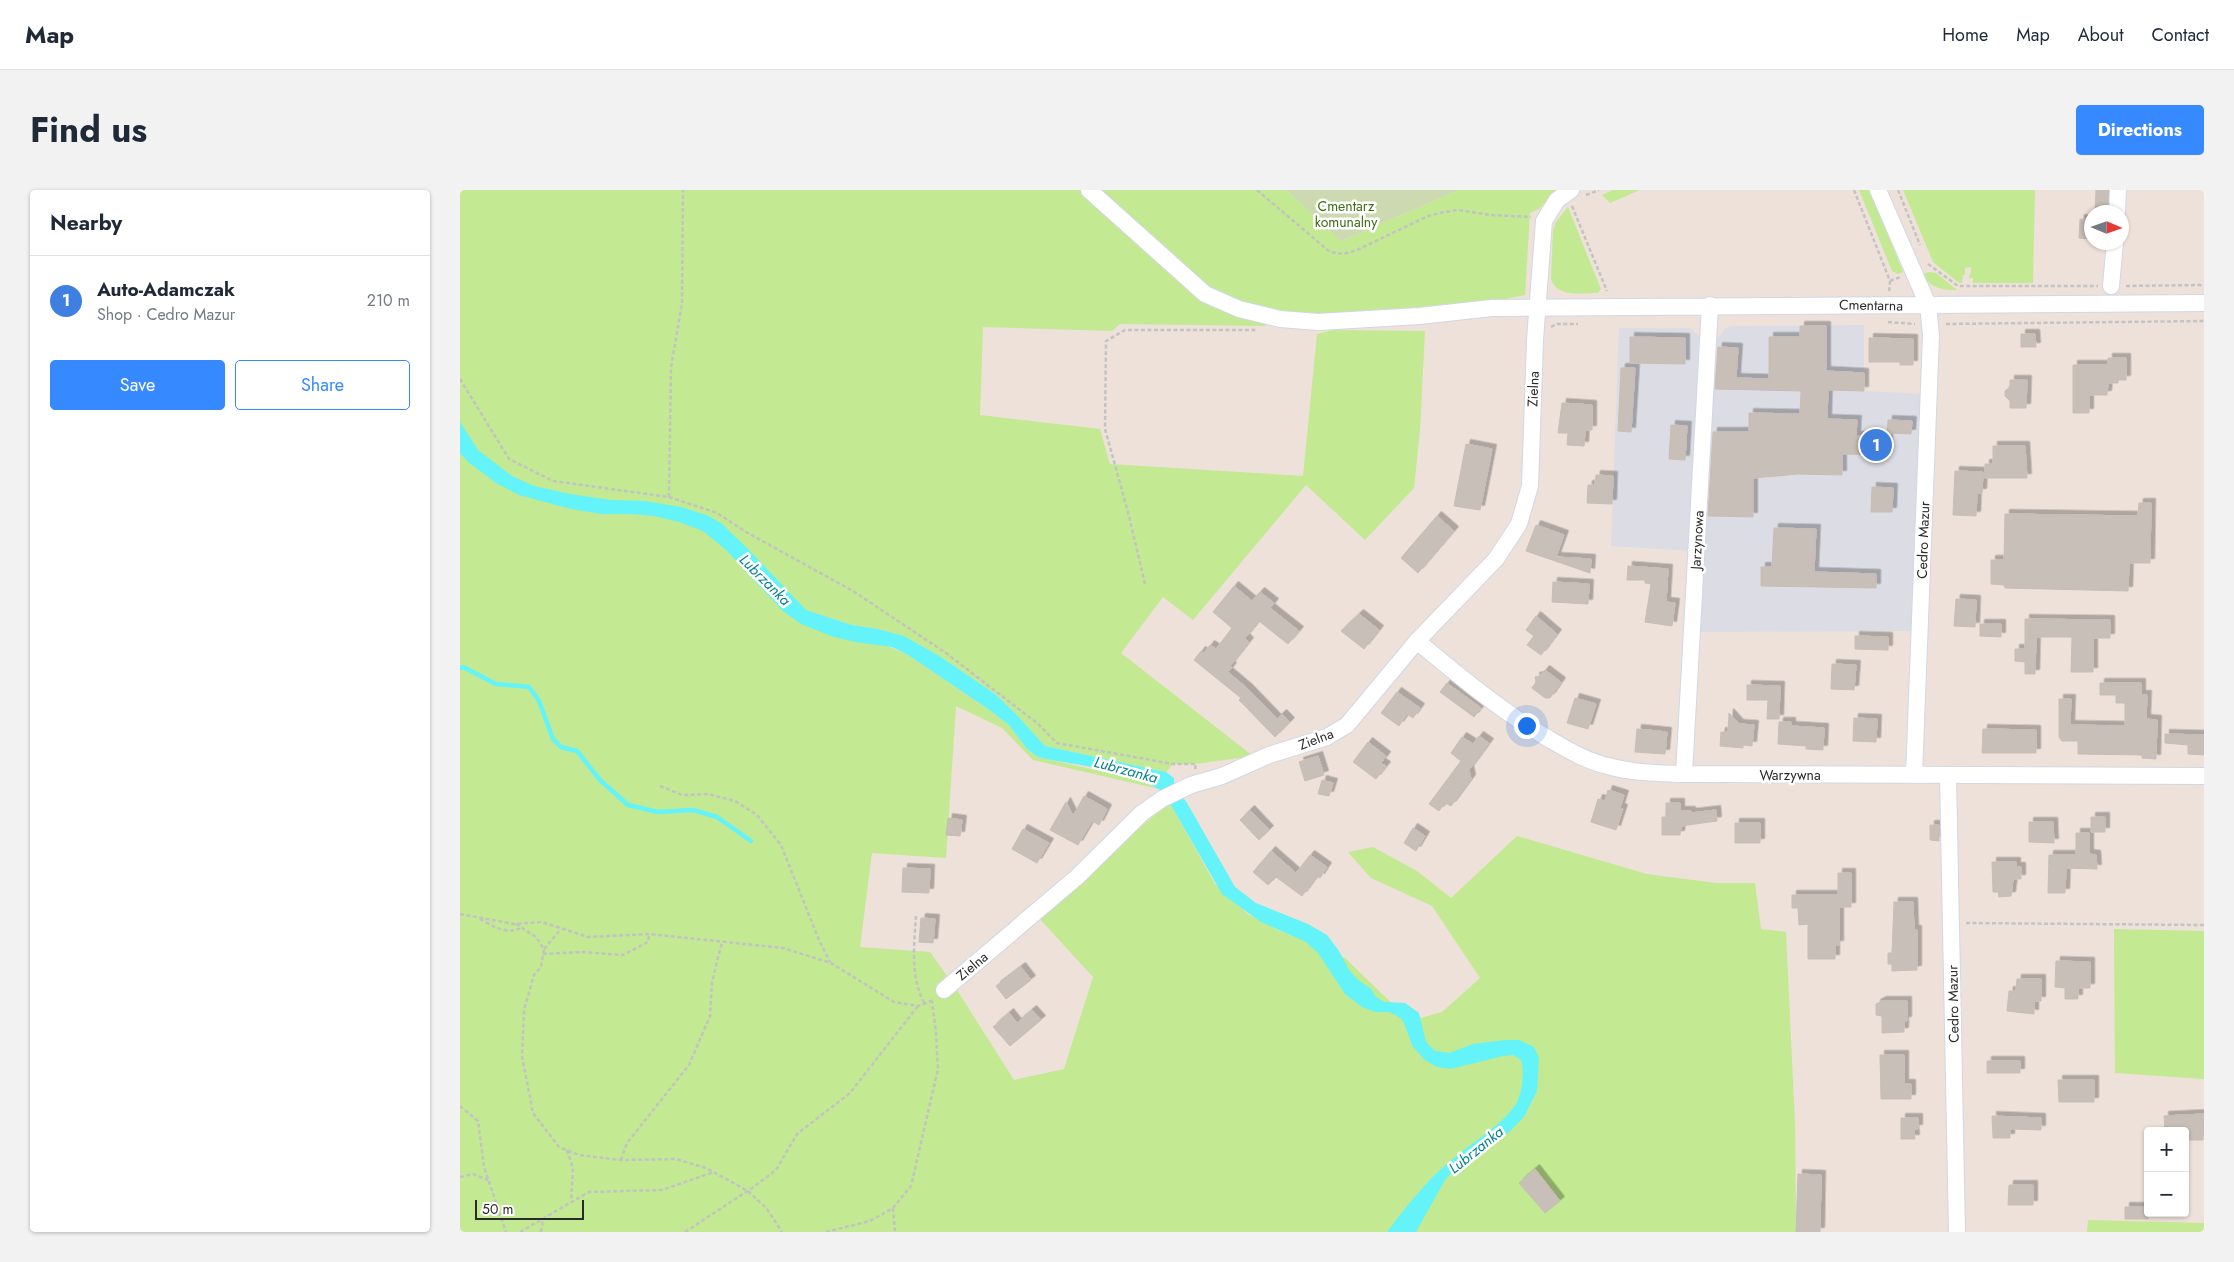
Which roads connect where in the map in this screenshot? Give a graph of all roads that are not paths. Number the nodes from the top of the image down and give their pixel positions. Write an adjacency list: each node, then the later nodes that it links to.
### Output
1 (1089, 190): 11 (street, Cmentarna)
2 (1878, 190): 10 (street, Cedro Mazur)
3 (2118, 190): 5 (street)
4 (1574, 197): 11 (street, Zielna)
5 (2117, 205)
6 (2114, 250): 7 (street)
7 (2112, 286)
8 (2204, 303): 10 (street, Cmentarna)
9 (1710, 305): 10 (street, Cmentarna); 11 (street, Cmentarna); 13 (street, Jarzynowa)
10 (1928, 305): 14 (street, Cedro Mazur)
11 (1539, 308): 12 (street, Zielna)
12 (1417, 641): 13 (street, Warzywna); 17 (street, Zielna)
13 (1684, 774): 14 (street, Warzywna)
14 (1914, 775): 15 (street, Warzywna)
15 (1948, 775): 16 (street, Warzywna); 18 (street, Cedro Mazur)
16 (2204, 776)
17 (944, 990)
18 (1957, 1232)

